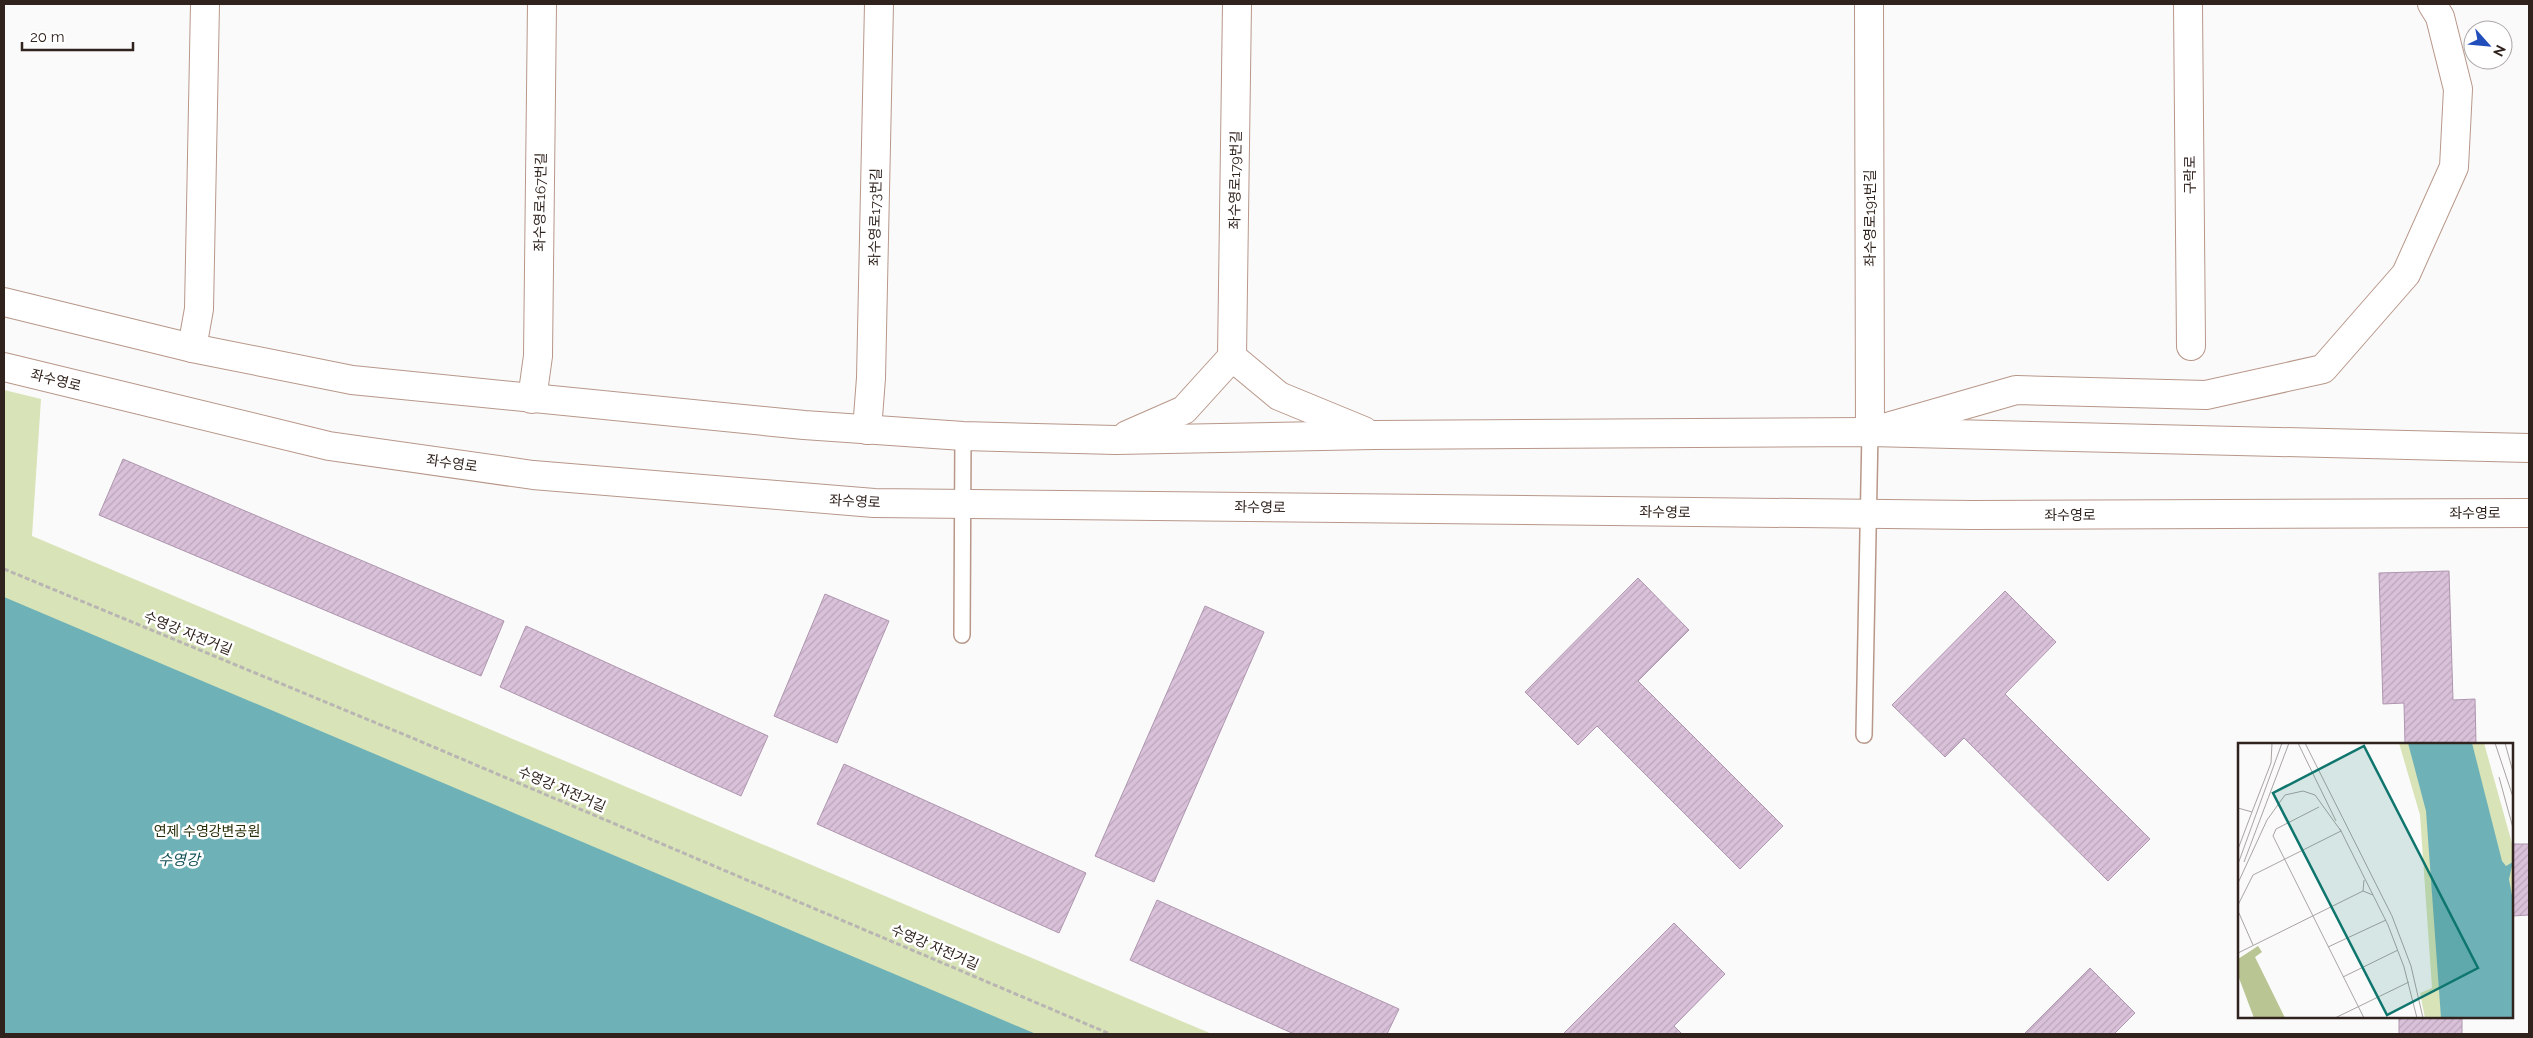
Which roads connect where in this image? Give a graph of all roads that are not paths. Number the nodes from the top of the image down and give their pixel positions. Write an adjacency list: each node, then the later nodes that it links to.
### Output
1 (205, 4): 10 (main road)
2 (542, 4): 13 (main road, 좌수영로167번길)
3 (879, 4): 14 (main road, 좌수영로173번길)
4 (1237, 4): 11 (main road, 좌수영로179번길)
5 (1869, 4): 15 (main road, 좌수영로191번길)
6 (2188, 4): 9 (main road, 구락로)
7 (2432, 4): 15 (main road)
8 (4, 302): 10 (main road)
9 (2191, 346)
10 (192, 348): 13 (main road)
11 (1232, 357): 16 (main road); 18 (main road)
12 (4, 367): 20 (main road, 좌수영로)
13 (532, 399): 14 (main road)
14 (867, 430): 17 (main road)
15 (1870, 432): 16 (main road); 19 (main road); 22 (lane)
16 (1374, 435): 18 (main road)
17 (963, 436): 18 (main road); 20 (lane)
18 (1116, 440)
19 (2529, 448)
20 (962, 504): 22 (main road, 좌수영로); 23 (lane)
21 (2529, 513): 22 (main road, 좌수영로)
22 (1868, 514): 24 (lane)
23 (962, 635)
24 (1864, 735)

